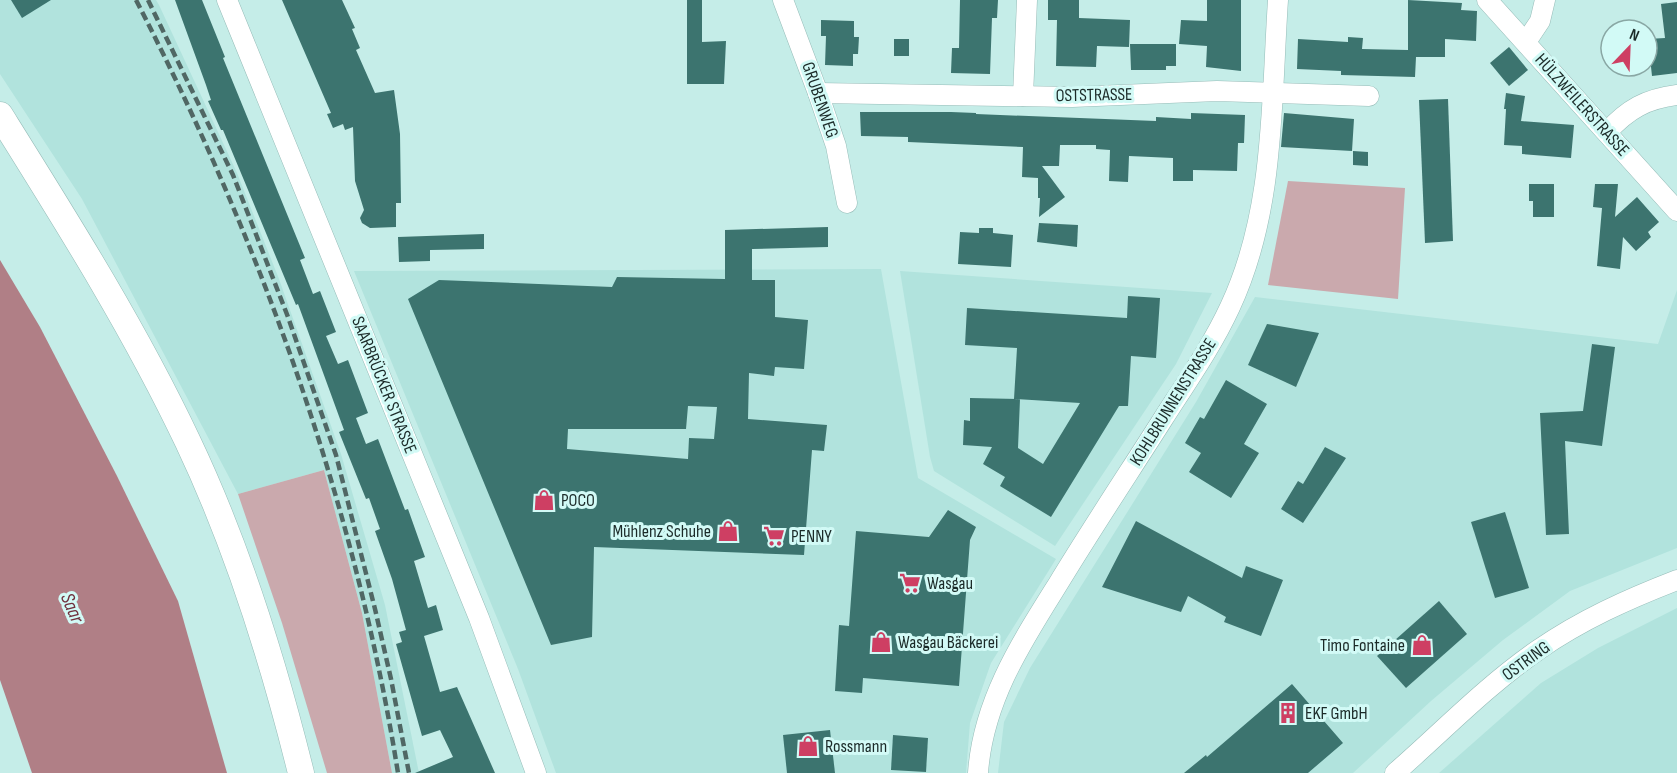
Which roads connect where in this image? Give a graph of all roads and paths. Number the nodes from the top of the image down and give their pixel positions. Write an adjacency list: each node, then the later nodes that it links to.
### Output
1 (227, 0): 19 (street, SAARBRÜCKER STRASSE)
2 (783, 0): 9 (street, GRUBENWEG)
3 (1027, 0): 11 (street)
4 (1278, 0): 8 (street, KOHLBRUNNENSTRASSE)
5 (1487, 0): 7 (street, HÜLZWEILERSTRASSE)
6 (1545, 0): 7 (street)
7 (1526, 42): 14 (street, HÜLZWEILERSTRASSE)
8 (1272, 91): 11 (street, OSTSTRASSE); 12 (street, OSTSTRASSE); 20 (street, KOHLBRUNNENSTRASSE)
9 (818, 93): 11 (street, OSTSTRASSE); 15 (street, GRUBENWEG)
10 (1677, 95): 14 (street)
11 (1023, 96)
12 (1369, 96)
13 (0, 115): 18 (main road)
14 (1607, 132): 16 (street, HÜLZWEILERSTRASSE)
15 (847, 203)
16 (1677, 211)
17 (1677, 580): 21 (street, OSTRING)
18 (301, 773)
19 (536, 773)
20 (978, 773)
21 (1395, 773)

